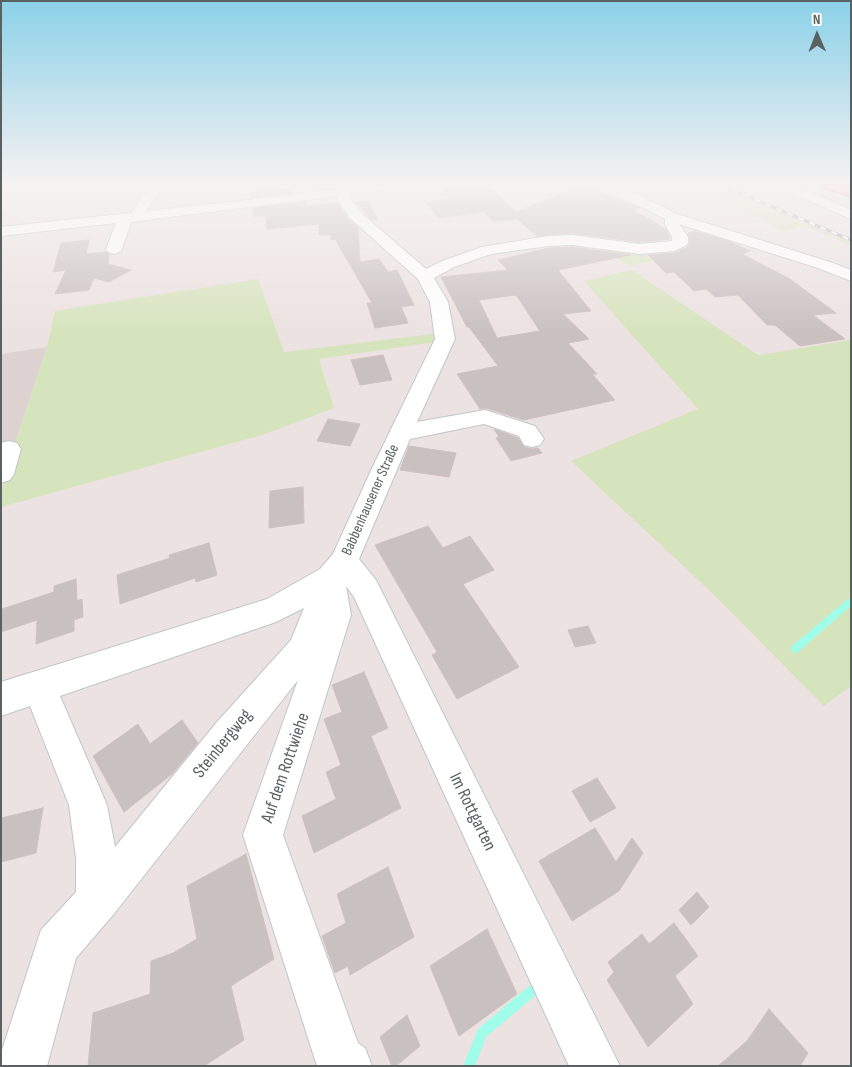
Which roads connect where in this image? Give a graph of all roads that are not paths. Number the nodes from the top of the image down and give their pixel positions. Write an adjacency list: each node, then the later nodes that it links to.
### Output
1 (121, 235): 5 (street)
2 (378, 235): 6 (street, Babbenhausener Straße)
3 (679, 235): 6 (street)
4 (728, 235): 7 (street)
5 (114, 249)
6 (425, 276): 8 (street, Babbenhausener Straße)
7 (851, 276)
8 (401, 433): 9 (street); 12 (street, Babbenhausener Straße)
9 (532, 439)
10 (10, 449): 11 (street)
11 (1, 474)
12 (337, 570): 13 (street); 15 (street, Steinbergweg); 17 (street, Auf dem Rottwiehe); 18 (street, Im Rottgarten)
13 (39, 686): 14 (street); 15 (street)
14 (1, 699)
15 (98, 900): 16 (street, Steinbergweg)
16 (22, 1066)
17 (347, 1066)
18 (595, 1066)

